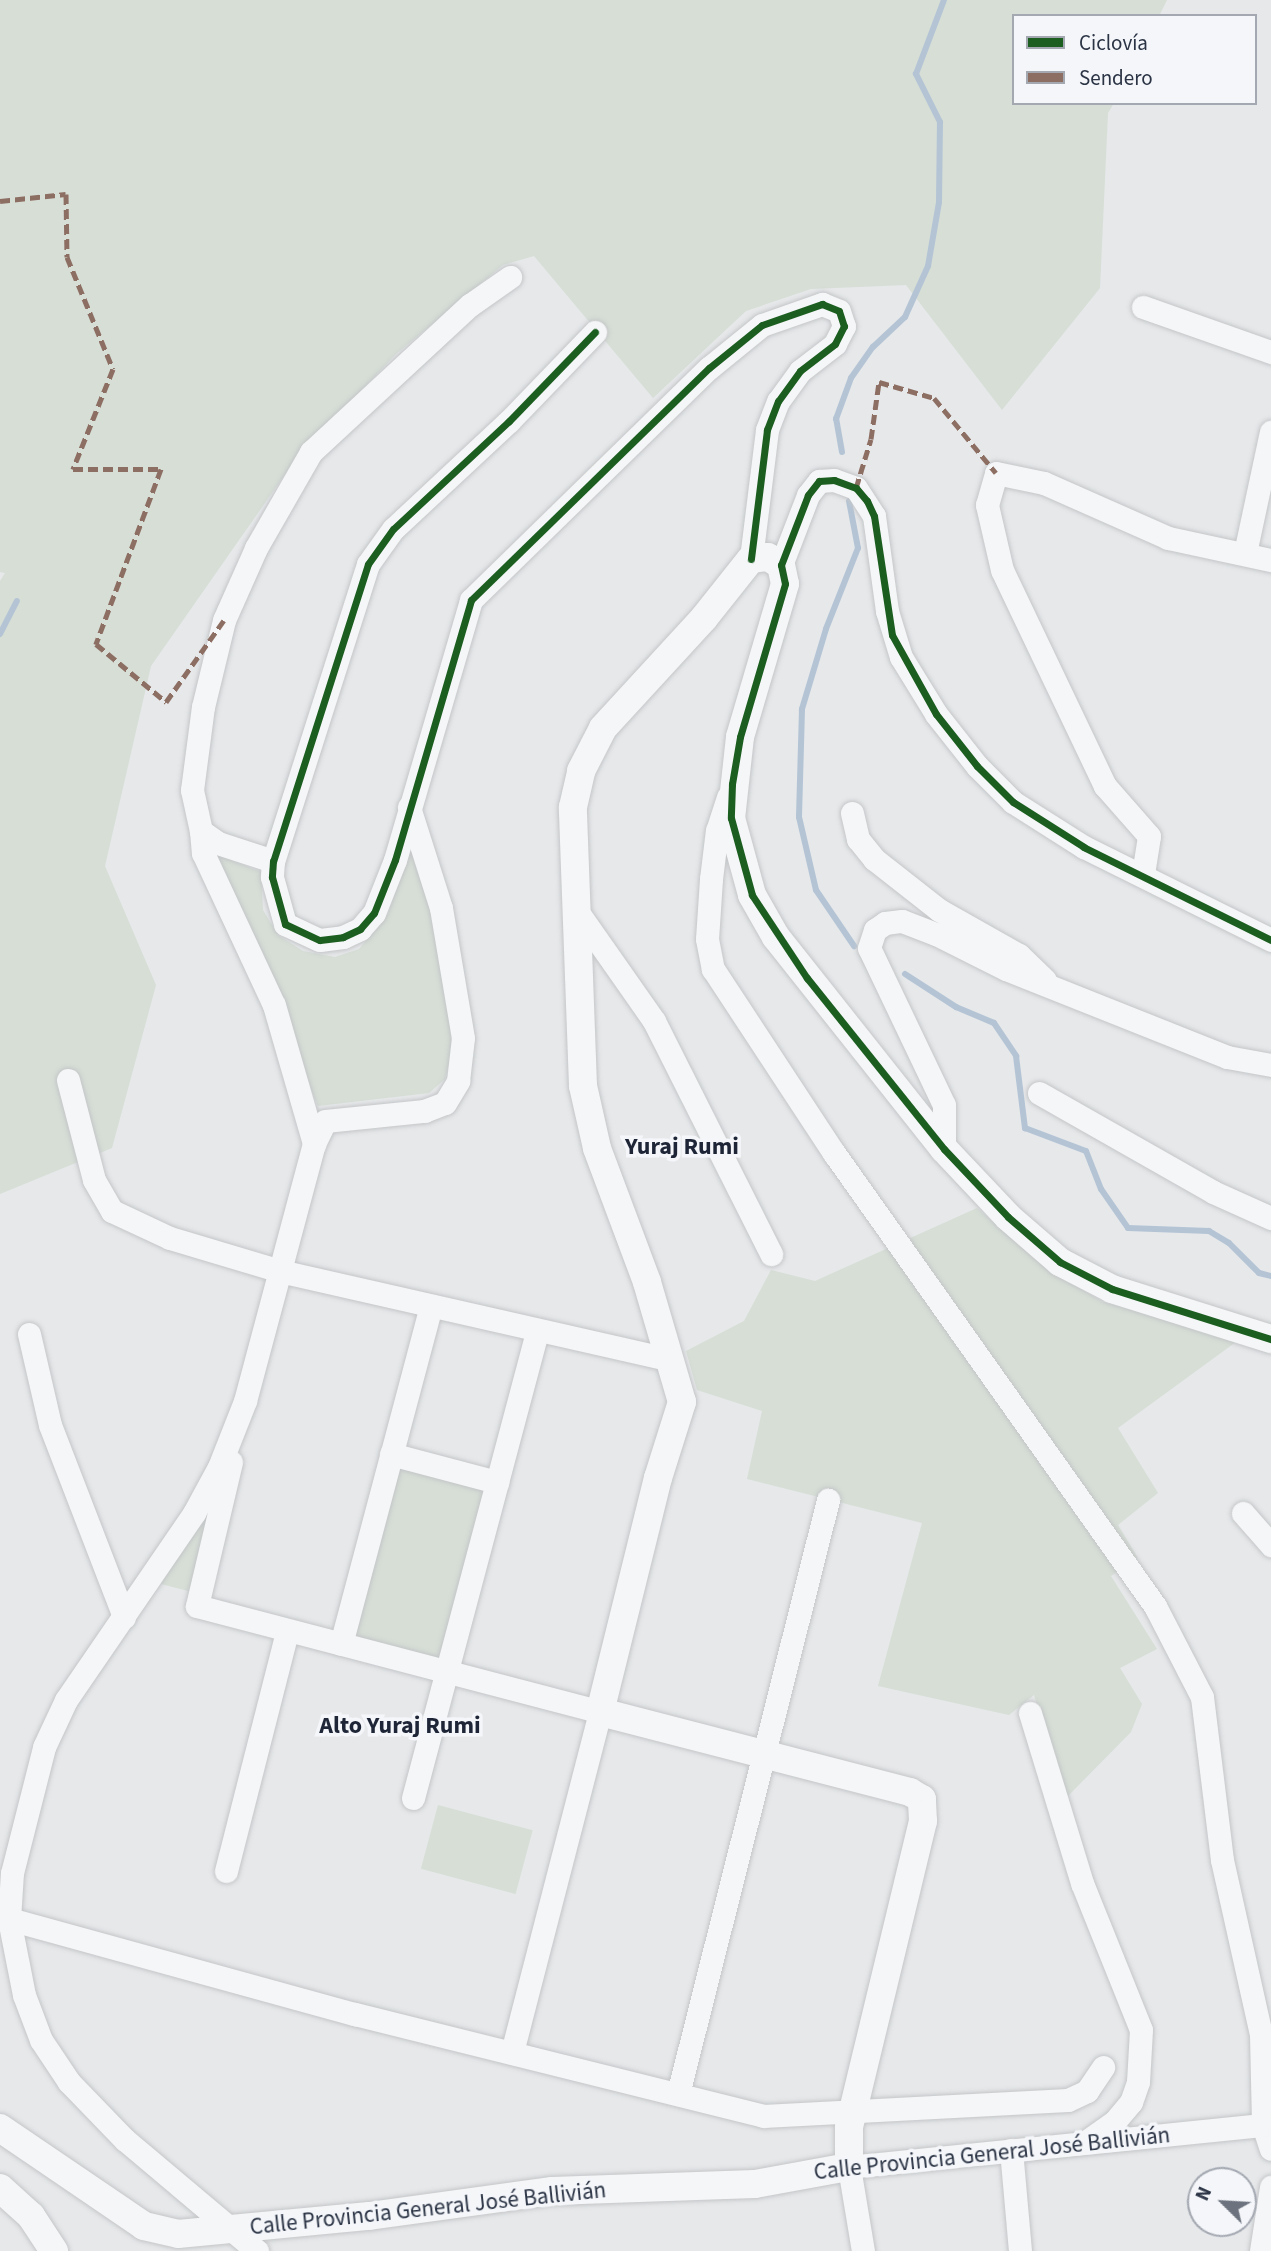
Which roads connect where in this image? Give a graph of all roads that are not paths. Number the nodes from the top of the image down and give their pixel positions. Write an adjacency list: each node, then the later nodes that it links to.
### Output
1 (510, 277): 13 (street)
2 (1143, 307): 4 (street)
3 (594, 332): 14 (street)
4 (1271, 352)
5 (1271, 432): 6 (street)
6 (1245, 553): 8 (street); 15 (street)
7 (751, 559): 9 (street); 11 (street); 16 (street)
8 (1271, 560)
9 (781, 565): 10 (street); 15 (street)
10 (733, 784): 23 (street); 52 (street)
11 (409, 807): 14 (street); 22 (street)
12 (852, 813): 18 (street)
13 (201, 831): 14 (street); 22 (street)
14 (273, 861)
15 (1143, 874): 17 (street)
16 (577, 911): 25 (street); 31 (street)
17 (1271, 940)
18 (1052, 987): 19 (street); 23 (street)
19 (1271, 1065)
20 (68, 1080): 26 (street)
21 (1039, 1093): 24 (street)
22 (314, 1144): 26 (street)
23 (944, 1149): 30 (street)
24 (1271, 1218)
25 (771, 1254)
26 (280, 1271): 27 (street); 32 (street)
27 (431, 1306): 28 (street); 33 (street)
28 (537, 1331): 31 (street); 34 (street)
29 (29, 1334): 38 (street)
30 (1271, 1339)
31 (666, 1359): 42 (street)
32 (245, 1401): 38 (street); 39 (street)
33 (391, 1454): 34 (street); 40 (street)
34 (497, 1482): 41 (street)
35 (828, 1500): 44 (street)
36 (1243, 1513): 37 (street)
37 (1271, 1545)
38 (124, 1617): 47 (street)
39 (287, 1631): 40 (street); 46 (street)
40 (341, 1644): 41 (street)
41 (447, 1672): 42 (street); 45 (street)
42 (600, 1713): 44 (street); 48 (street)
43 (1030, 1713): 54 (street)
44 (765, 1758): 50 (street); 51 (street)
45 (413, 1798)
46 (226, 1871)
47 (9, 1919): 48 (street); 60 (street)
48 (512, 2053): 50 (street)
49 (1103, 2067): 51 (street)
50 (678, 2094): 51 (street)
51 (852, 2114): 57 (street)
52 (1262, 2125): 54 (street, Calle Provincia General José Ballivián); 55 (street)
53 (0, 2128): 60 (street, Calle Provincia General José Ballivián)
54 (1088, 2140): 56 (street, Calle Provincia General José Ballivián)
55 (1271, 2149)
56 (1012, 2150): 57 (street, Calle Provincia General José Ballivián); 64 (street)
57 (849, 2167): 60 (street, Calle Provincia General José Ballivián); 63 (street)
58 (1271, 2187): 65 (street)
59 (0, 2188): 61 (street)
60 (236, 2230): 62 (street)
61 (54, 2251)
62 (257, 2251)
63 (863, 2251)
64 (1020, 2251)
65 (1261, 2251)

